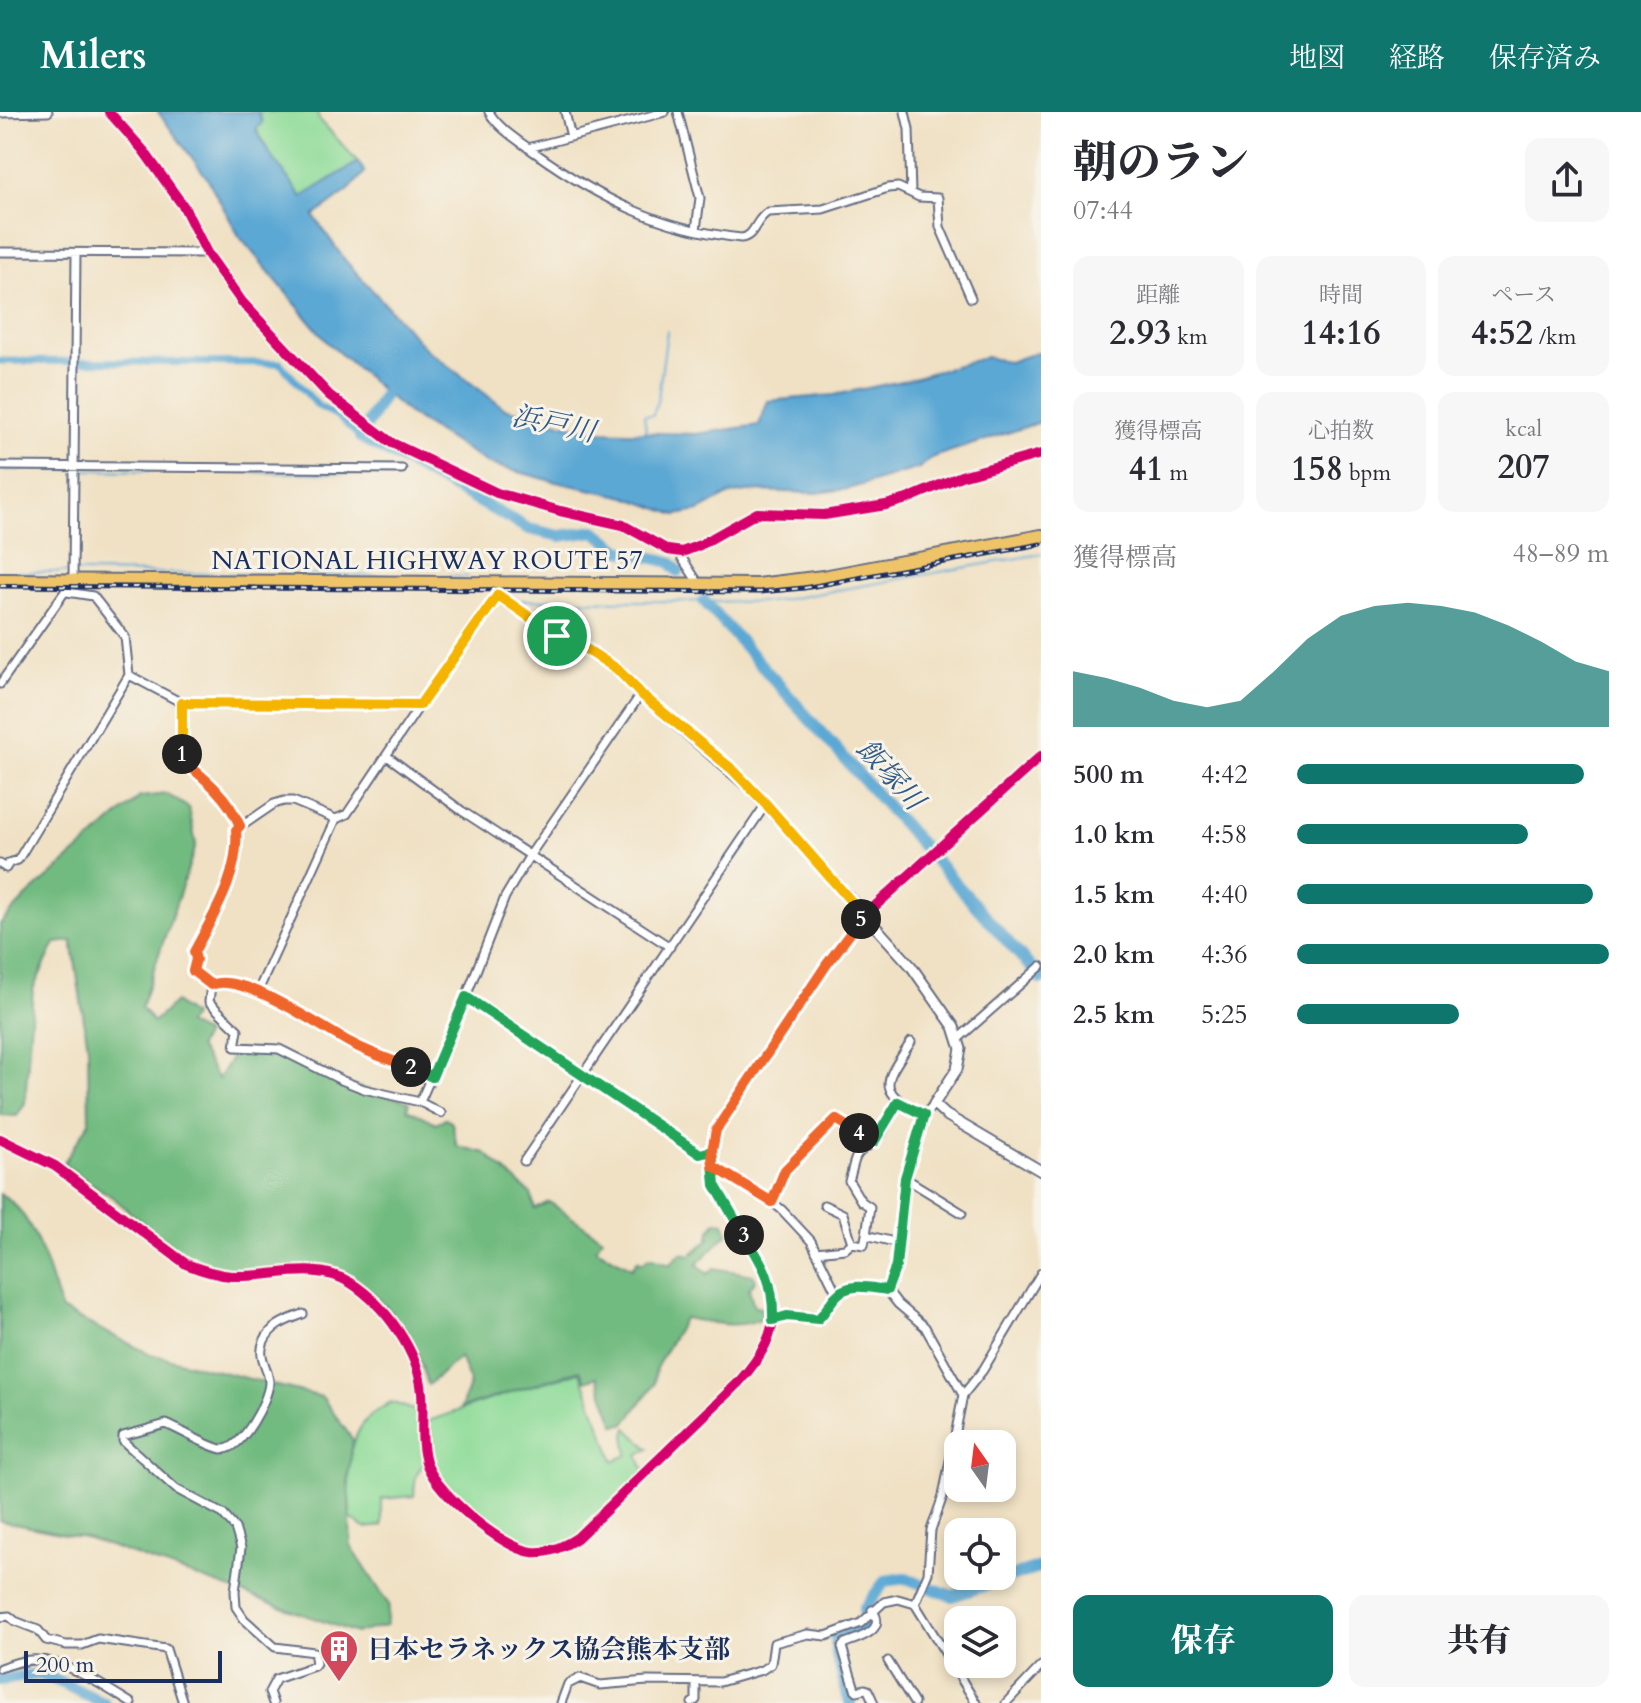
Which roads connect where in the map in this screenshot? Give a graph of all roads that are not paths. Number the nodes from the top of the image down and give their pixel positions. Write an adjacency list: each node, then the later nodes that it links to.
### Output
1 (48, 112): 8 (street)
2 (109, 112): 15 (street)
3 (489, 112): 10 (street)
4 (565, 112): 9 (street)
5 (665, 112): 9 (street)
6 (678, 112): 12 (street)
7 (905, 112): 11 (street)
8 (0, 113)
9 (571, 137): 10 (street)
10 (528, 148): 12 (street)
11 (911, 193): 12 (street); 16 (street)
12 (696, 230)
13 (0, 252): 14 (street)
14 (76, 253): 15 (street); 19 (street)
15 (207, 253): 22 (street)
16 (971, 298)
17 (1041, 454): 22 (street)
18 (0, 466): 19 (street)
19 (74, 467): 20 (street); 25 (street)
20 (402, 469)
21 (1041, 536): 24 (highway, NATIONAL HIGHWAY ROUTE 57)
22 (678, 552): 24 (street)
23 (0, 580): 25 (highway, NATIONAL HIGHWAY ROUTE 57)
24 (700, 584): 26 (highway, NATIONAL HIGHWAY ROUTE 57)
25 (70, 586): 26 (highway, NATIONAL HIGHWAY ROUTE 57); 28 (street); 29 (street)
26 (498, 589): 27 (street); 32 (street)
27 (597, 655): 30 (street)
28 (129, 675): 31 (street); 39 (street)
29 (0, 684)
30 (641, 694): 35 (street); 38 (street)
31 (182, 703): 32 (street); 37 (street)
32 (420, 705): 33 (street)
33 (387, 756): 36 (street); 38 (street)
34 (1041, 756): 40 (street)
35 (766, 804): 40 (street); 41 (street)
36 (336, 819): 37 (street); 44 (street)
37 (240, 826): 43 (street)
38 (530, 855): 41 (street); 45 (street)
39 (0, 864)
40 (864, 916): 46 (street); 57 (street)
41 (670, 947): 48 (street)
42 (1040, 967): 46 (street)
43 (211, 985): 44 (street); 50 (street)
44 (258, 991): 49 (street)
45 (466, 997): 48 (street); 49 (street)
46 (959, 1038): 52 (street)
47 (911, 1042): 51 (street)
48 (582, 1076): 57 (street); 58 (street)
49 (432, 1077): 50 (street)
50 (420, 1102): 53 (street)
51 (898, 1102): 54 (street); 56 (street)
52 (934, 1104): 54 (street); 60 (street)
53 (441, 1113)
54 (924, 1115): 61 (street)
55 (0, 1139): 73 (street)
56 (874, 1142): 62 (street); 65 (street)
57 (712, 1151): 59 (street)
58 (524, 1161)
59 (713, 1166): 62 (street); 73 (street)
60 (1041, 1171)
61 (905, 1178): 64 (street); 67 (street)
62 (772, 1202): 68 (street)
63 (824, 1205): 66 (street)
64 (962, 1213)
65 (866, 1235): 66 (street); 67 (street)
66 (852, 1243): 68 (street)
67 (898, 1243): 70 (street)
68 (816, 1252): 71 (street)
69 (1041, 1273): 74 (street)
70 (887, 1290): 71 (street); 74 (street)
71 (837, 1294): 73 (street)
72 (303, 1314): 86 (street)
73 (773, 1320)
74 (963, 1395): 75 (street)
75 (915, 1604): 76 (street); 91 (street)
76 (872, 1610): 83 (street); 89 (street)
77 (0, 1617): 78 (street)
78 (46, 1640): 79 (street); 85 (street)
79 (41, 1659): 82 (street); 84 (street)
80 (888, 1661): 90 (street)
81 (1041, 1666): 92 (street)
82 (0, 1668)
83 (696, 1683): 87 (street); 88 (street)
84 (131, 1703)
85 (183, 1703)
86 (273, 1703)
87 (561, 1703)
88 (692, 1703)
89 (874, 1703)
90 (914, 1703)
91 (976, 1703)
92 (1006, 1703)

